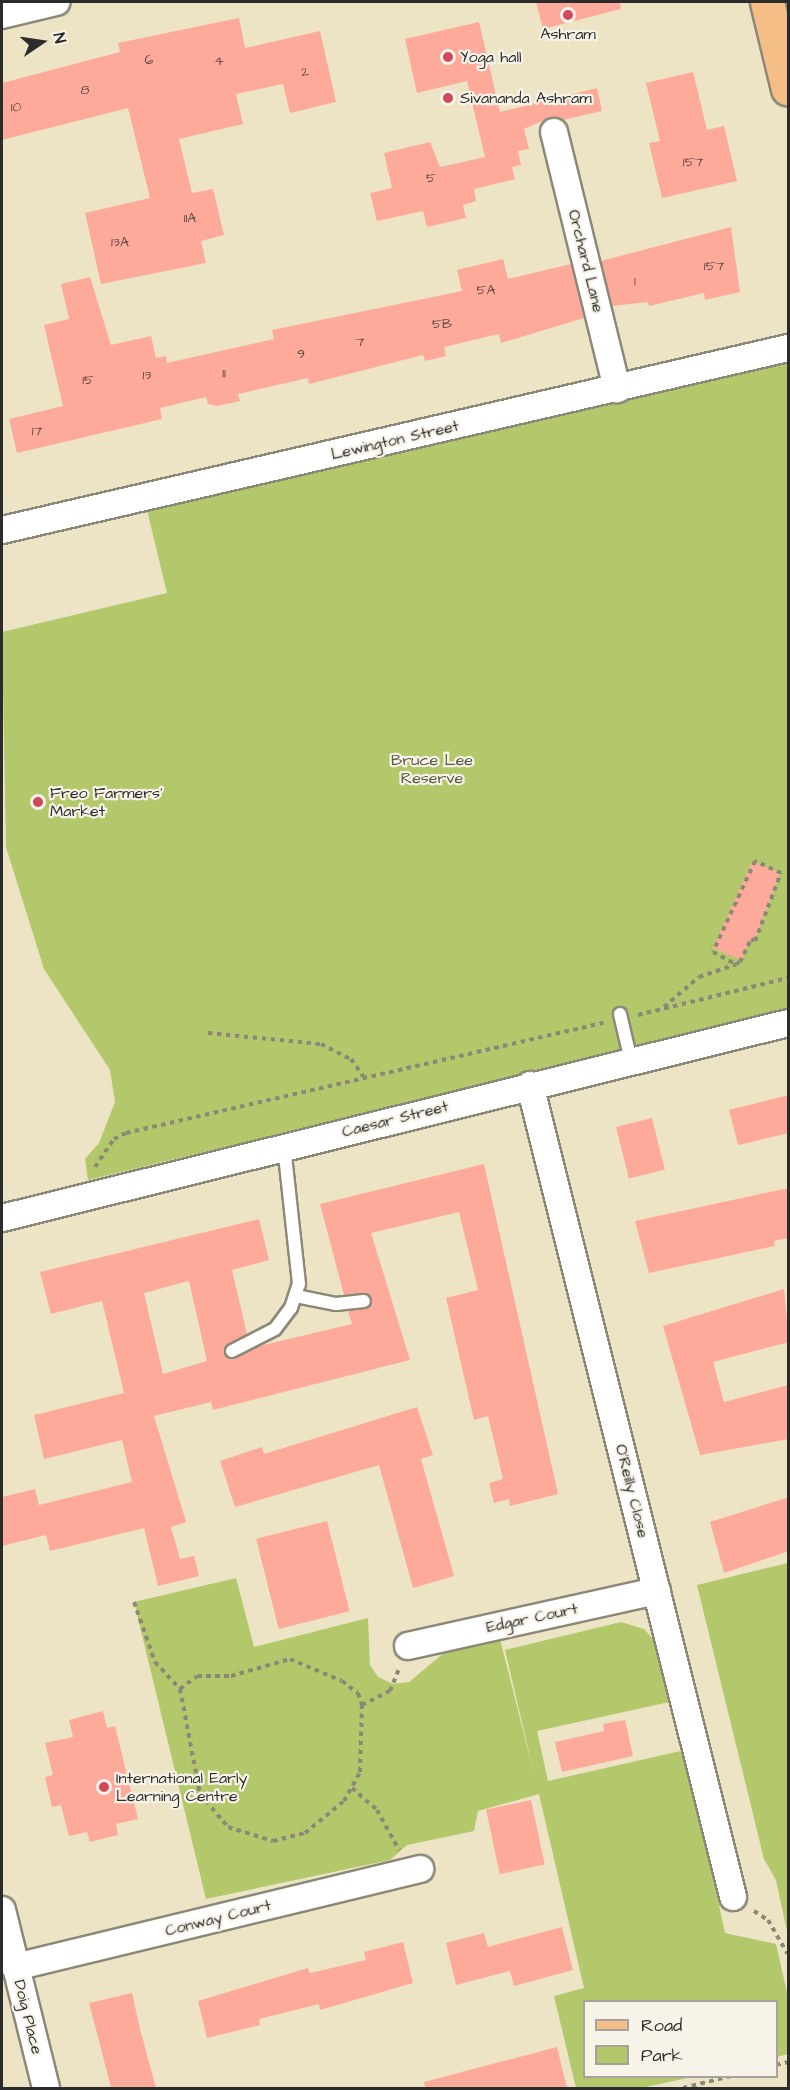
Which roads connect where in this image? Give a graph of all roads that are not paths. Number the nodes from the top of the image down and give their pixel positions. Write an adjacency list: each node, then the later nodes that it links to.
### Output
1 (56, 2): 3 (street)
2 (767, 2): 4 (main road)
3 (2, 15)
4 (789, 89)
5 (554, 132): 7 (street, Orchard Lane)
6 (789, 348): 7 (street, Lewington Street)
7 (617, 389): 8 (street, Lewington Street)
8 (2, 530)
9 (620, 1017): 11 (lane)
10 (789, 1023): 11 (street, Caesar Street)
11 (632, 1061): 12 (street, Caesar Street)
12 (530, 1085): 13 (street, Caesar Street); 18 (street, O'Reilly Close)
13 (284, 1147): 14 (street, Caesar Street); 15 (lane)
14 (2, 1218)
15 (296, 1296): 16 (lane); 17 (lane)
16 (364, 1301)
17 (232, 1351)
18 (657, 1591): 19 (street, Edgar Court); 21 (street, O'Reilly Close)
19 (408, 1646)
20 (412, 1870): 23 (street, Conway Court)
21 (734, 1897)
22 (2, 1910): 23 (street, Doig Place)
23 (15, 1967): 24 (street, Doig Place)
24 (46, 2088)

